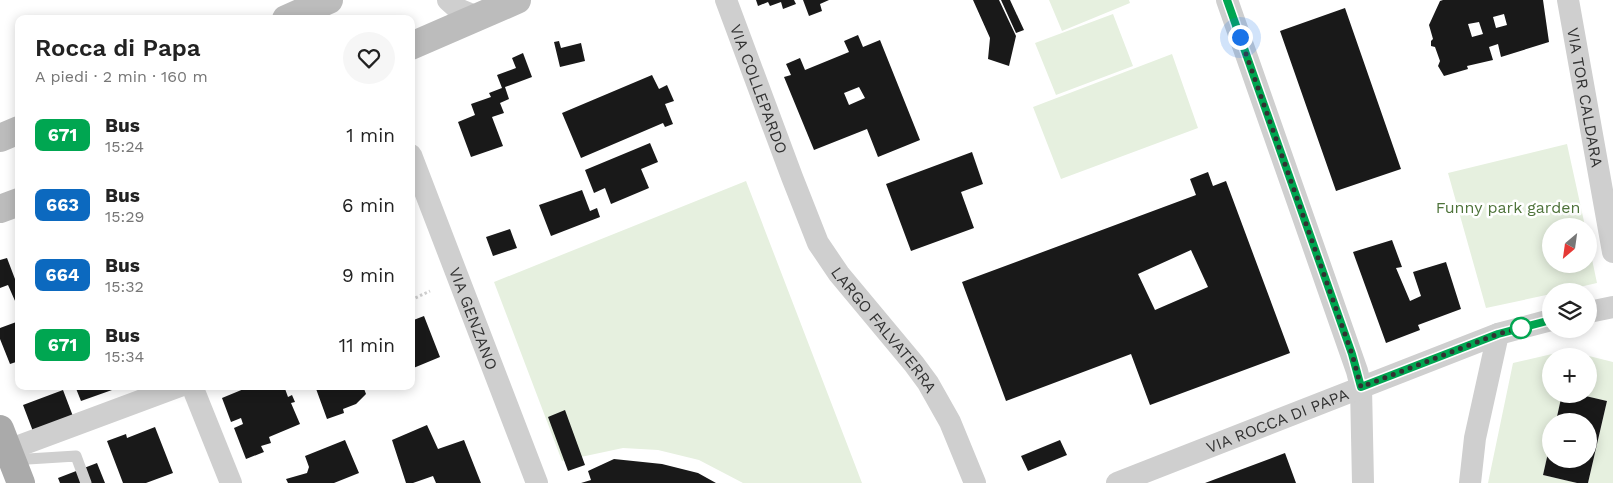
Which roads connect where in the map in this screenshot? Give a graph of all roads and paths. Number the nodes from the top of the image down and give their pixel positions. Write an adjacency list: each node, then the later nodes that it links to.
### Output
1 (329, 0): 7 (main road)
2 (448, 0): 8 (street)
3 (516, 0): 8 (main road)
4 (726, 0): 11 (street, VIA COLLEPARDO)
5 (1227, 0): 21 (street)
6 (1568, 0): 14 (street, VIA TOR CALDARA)
7 (295, 15)
8 (477, 17): 9 (main road)
9 (415, 44)
10 (415, 165): 27 (street, VIA GENZANO)
11 (792, 178): 28 (street, LARGO FALVATERRA)
12 (15, 203): 13 (main road)
13 (0, 209)
14 (1613, 252)
15 (430, 291): 16 (path)
16 (415, 298)
17 (1613, 307): 18 (street)
18 (1597, 310)
19 (1542, 322): 20 (street, VIA ROCCA DI PAPA)
20 (1498, 334): 21 (street, VIA ROCCA DI PAPA); 31 (street)
21 (1361, 387): 29 (street, VIA ROCCA DI PAPA); 30 (street)
22 (170, 390): 24 (street)
23 (194, 390): 26 (street)
24 (10, 456): 25 (lane)
25 (86, 483)
26 (231, 483)
27 (536, 483)
28 (975, 483)
29 (1117, 483)
30 (1363, 483)
31 (1470, 483)

